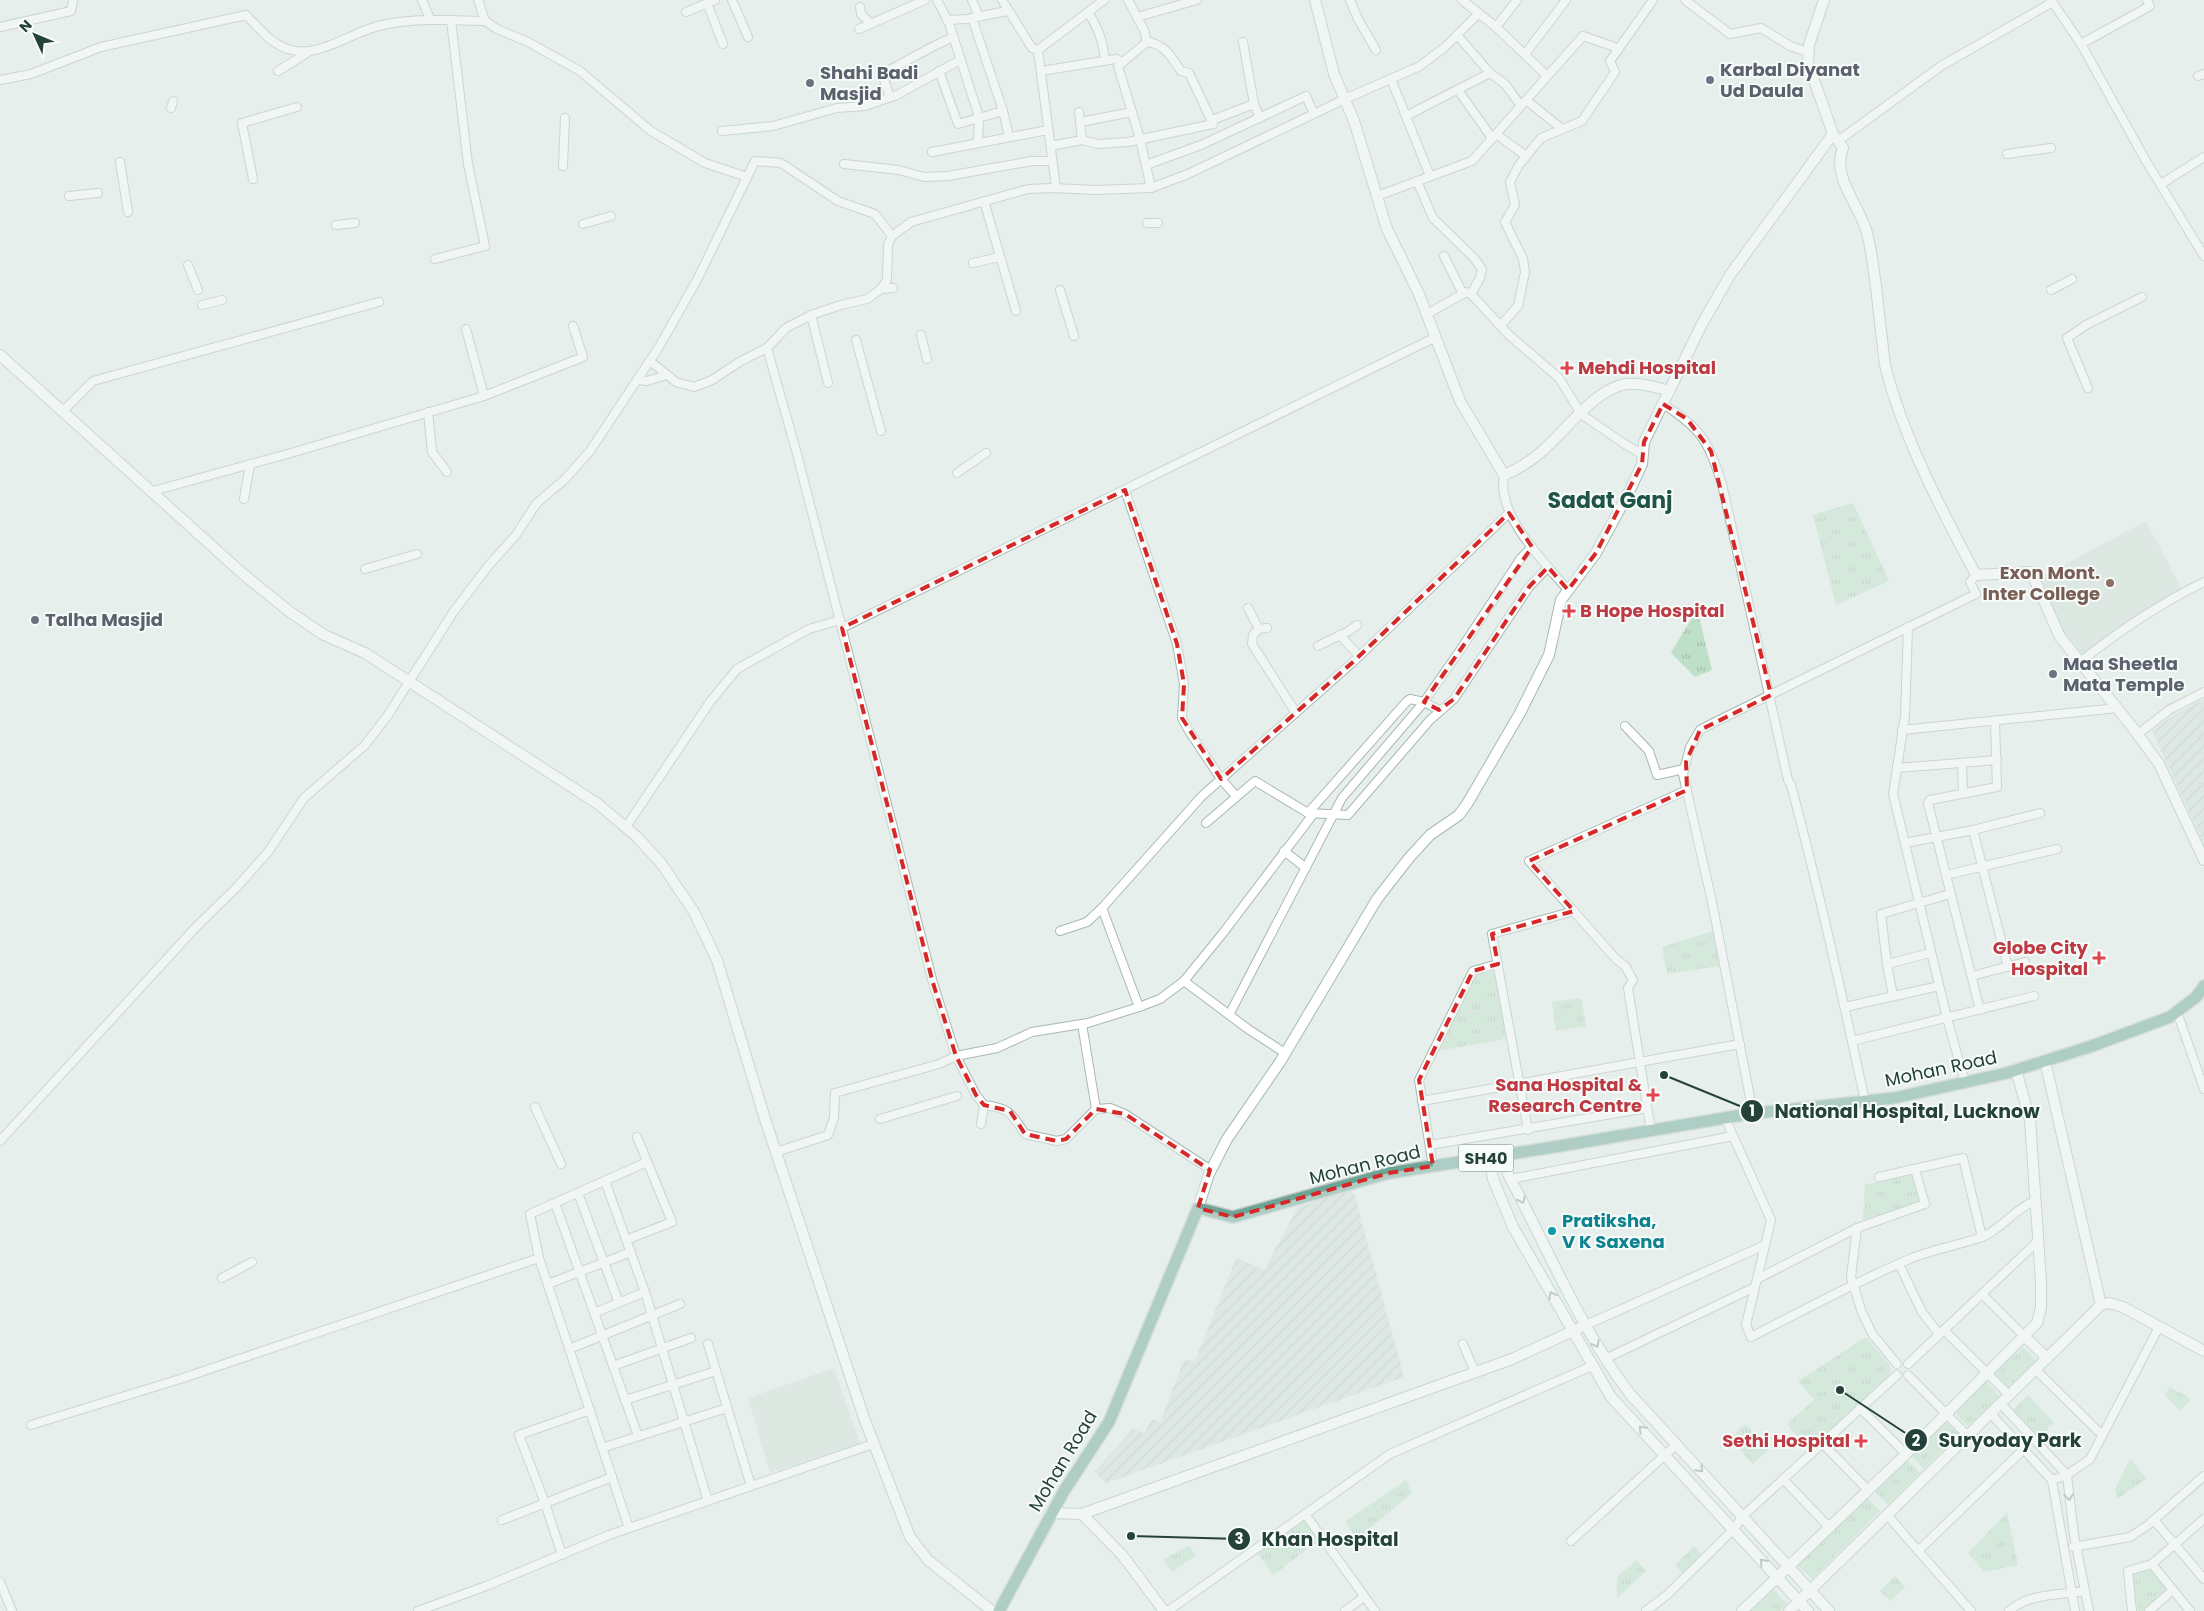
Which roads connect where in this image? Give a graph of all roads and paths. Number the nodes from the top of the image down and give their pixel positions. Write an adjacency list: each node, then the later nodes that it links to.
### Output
1 (73, 0): 36 (street)
2 (422, 0): 30 (street)
3 (478, 0): 33 (street)
4 (732, 0): 39 (street)
5 (925, 0): 34 (street)
6 (937, 0): 32 (street)
7 (972, 0): 29 (street)
8 (1002, 0): 24 (street)
9 (1104, 0): 26 (street)
10 (1128, 0): 28 (street)
11 (1197, 0): 28 (street)
12 (1315, 0): 63 (street)
13 (1350, 0): 47 (street)
14 (1462, 0): 27 (street)
15 (1517, 0): 35 (street)
16 (1566, 0): 50 (street)
17 (1653, 0): 45 (street)
18 (1685, 0): 48 (street)
19 (1824, 0): 48 (street)
20 (2147, 0): 44 (street)
21 (2052, 1): 44 (street); 82 (street)
22 (711, 2): 25 (street); 43 (street)
23 (860, 7): 34 (street)
24 (1007, 10): 29 (street); 46 (street)
25 (686, 12)
26 (1088, 12): 46 (street); 52 (street)
27 (1478, 13): 35 (street); 38 (street)
28 (1137, 17): 41 (street)
29 (975, 18): 32 (street); 67 (street)
30 (430, 19): 31 (street); 49 (street)
31 (451, 20): 33 (street); 119 (street)
32 (947, 20): 40 (street)
33 (485, 21): 98 (street)
34 (872, 24): 37 (street)
35 (1496, 26): 50 (street)
36 (0, 27)
37 (859, 30)
38 (1457, 35): 57 (street); 59 (street)
39 (748, 37)
40 (954, 37): 51 (street); 62 (street)
41 (1147, 42): 53 (street); 75 (street)
42 (1243, 42): 65 (street)
43 (723, 44)
44 (2081, 44): 101 (street)
45 (1618, 48): 58 (street); 77 (street)
46 (1038, 50): 56 (street)
47 (1376, 50)
48 (1808, 52): 82 (street)
49 (307, 53): 55 (street); 60 (street)
50 (1525, 54): 58 (street)
51 (960, 60): 54 (street); 72 (street)
52 (1105, 60): 53 (street); 56 (street)
53 (1123, 62): 69 (street)
54 (940, 70): 62 (street); 72 (street)
55 (278, 71)
56 (1041, 72): 78 (street)
57 (1490, 72): 61 (street); 64 (street)
58 (1547, 76): 64 (street)
59 (1391, 79): 63 (street); 71 (street)
60 (0, 80)
61 (1458, 90): 71 (street); 81 (street)
62 (890, 98): 79 (street)
63 (1345, 99): 70 (street); 106 (street)
64 (1524, 103): 77 (street); 81 (street)
65 (1254, 104): 74 (street); 75 (street)
66 (297, 107): 99 (street)
67 (1003, 111): 72 (street); 80 (street)
68 (1079, 112): 76 (street)
69 (1132, 112): 76 (street); 83 (street)
70 (1314, 114): 74 (street); 103 (street)
71 (1406, 116): 97 (street)
72 (979, 117): 85 (street)
73 (565, 118): 96 (street)
74 (1260, 118): 95 (street)
75 (1212, 120): 83 (street)
76 (1080, 122): 84 (street)
77 (1561, 128): 90 (street)
78 (1048, 130): 80 (street); 86 (street)
79 (722, 131)
80 (1009, 136): 85 (street)
81 (1494, 136): 90 (street); 97 (street)
82 (1836, 137): 152 (street); 173 (street)
83 (1140, 139): 84 (street); 95 (street)
84 (1082, 140): 86 (street)
85 (978, 142): 88 (street)
86 (1051, 146): 92 (street)
87 (2051, 148): 89 (street)
88 (932, 152)
89 (2007, 154)
90 (1526, 156): 137 (street)
91 (2204, 157): 101 (street)
92 (1052, 161): 94 (street); 102 (street)
93 (120, 162): 108 (street)
94 (844, 164)
95 (1146, 165): 103 (street)
96 (563, 166)
97 (1430, 176): 100 (street)
98 (747, 177): 115 (street); 147 (street)
99 (253, 179)
100 (1417, 181): 106 (street); 129 (street)
101 (2161, 184): 117 (street)
102 (1056, 188): 103 (street); 107 (street)
103 (1151, 188)
104 (98, 193): 105 (street)
105 (69, 196)
106 (1377, 196): 135 (street)
107 (984, 201): 115 (street); 118 (street)
108 (128, 212)
109 (610, 216): 113 (street)
110 (1147, 222): 112 (street)
111 (355, 223): 114 (street)
112 (1158, 223)
113 (583, 224)
114 (336, 225)
115 (892, 236): 124 (street)
116 (1444, 256): 128 (street)
117 (2204, 256)
118 (999, 257): 120 (street); 134 (street)
119 (434, 259)
120 (973, 263)
121 (188, 265): 125 (street)
122 (2072, 279): 127 (street)
123 (894, 288): 124 (street)
124 (881, 289): 136 (street)
125 (198, 290)
126 (1060, 290): 141 (street)
127 (2052, 290)
128 (1462, 294): 129 (street); 135 (street)
129 (1471, 294): 137 (street)
130 (2142, 298): 151 (street)
131 (222, 300): 133 (street)
132 (379, 302): 155 (street)
133 (202, 305)
134 (1016, 311)
135 (1427, 314): 142 (street)
136 (811, 315): 144 (street); 150 (street)
137 (1501, 325): 157 (street)
138 (573, 326): 153 (street)
139 (466, 329): 153 (street)
140 (921, 335): 146 (street)
141 (1074, 336)
142 (1436, 338): 164 (street); 165 (street)
143 (856, 340): 158 (street)
144 (767, 348): 148 (street); 177 (street)
145 (0, 355): 155 (street)
146 (927, 360)
147 (650, 361): 148 (street); 149 (street)
148 (668, 375): 149 (street)
149 (637, 380): 184 (street)
150 (828, 383)
151 (2088, 388)
152 (1669, 391): 154 (street); 157 (street)
153 (484, 396): 156 (street)
154 (1663, 404): 160 (street); 186 (street)
155 (62, 412): 166 (street)
156 (428, 412): 161 (street); 162 (street)
157 (1581, 414): 160 (street); 164 (street)
158 (881, 431)
159 (986, 453): 163 (street)
160 (1643, 455): 175 (street)
161 (250, 464): 166 (street); 167 (street)
162 (447, 472)
163 (957, 473)
164 (1504, 475): 168 (street)
165 (1125, 490): 177 (street); 199 (street)
166 (153, 491): 184 (street)
167 (244, 499)
168 (1509, 513): 169 (street); 182 (street)
169 (1532, 547): 171 (street); 187 (street)
170 (417, 554): 172 (street)
171 (1548, 567): 175 (street); 189 (street)
172 (365, 569)
173 (1976, 575): 179 (street); 183 (street)
174 (2204, 582): 183 (street)
175 (1568, 590): 242 (street)
176 (1248, 608): 190 (street)
177 (841, 624): 207 (street); 243 (street)
178 (1357, 625): 180 (street)
179 (1908, 628): 186 (street); 193 (street)
180 (1340, 635): 181 (street); 182 (street)
181 (1318, 646)
182 (1359, 656): 190 (street)
183 (2080, 662): 188 (street)
184 (409, 681): 207 (street); 265 (street)
185 (2204, 692): 194 (street)
186 (1770, 695): 198 (street); 234 (street)
187 (1424, 702): 189 (street); 203 (street); 205 (street)
188 (2118, 708): 191 (street); 194 (street)
189 (1439, 710): 205 (street)
190 (1296, 713): 199 (street)
191 (1994, 721): 193 (street); 195 (street)
192 (1625, 726): 198 (street)
193 (1902, 730): 197 (street)
194 (2138, 734): 213 (street)
195 (1997, 760): 196 (street); 201 (street)
196 (1962, 763): 197 (street); 201 (street)
197 (1897, 768): 210 (street)
198 (1684, 770): 200 (street)
199 (1221, 779): 202 (street); 219 (street)
200 (1687, 790): 220 (street); 241 (street)
201 (1963, 794): 209 (street)
202 (1236, 796): 203 (street); 206 (street)
203 (1311, 813): 205 (street); 212 (street)
204 (2040, 813): 208 (street)
205 (1334, 814): 215 (street)
206 (1206, 822)
207 (626, 827): 267 (street)
208 (1973, 830): 209 (street); 214 (street)
209 (1936, 836): 210 (street); 216 (street)
210 (1905, 843): 218 (street)
211 (2057, 849): 214 (street)
212 (1284, 852): 215 (street); 228 (street)
213 (2204, 860)
214 (1983, 867): 216 (street); 226 (street)
215 (1306, 868): 237 (street)
216 (1946, 875): 217 (street)
217 (1950, 894): 218 (street); 227 (street)
218 (1920, 902): 222 (street); 225 (street)
219 (1102, 908): 221 (street); 233 (street)
220 (1574, 911): 224 (street); 245 (street)
221 (1060, 931)
222 (1930, 953): 225 (street); 229 (street)
223 (2025, 962): 226 (street)
224 (1498, 964): 248 (street); 251 (street)
225 (1887, 964): 231 (street)
226 (2008, 967): 227 (street)
227 (1972, 976): 235 (street)
228 (1184, 981): 233 (street); 237 (street)
229 (1939, 986): 231 (street); 238 (street)
230 (2204, 986): 236 (main road, Mohan Road / SH40)
231 (1893, 996): 234 (street)
232 (2034, 996): 235 (street)
233 (1139, 1007): 239 (street)
234 (1845, 1007): 240 (street)
235 (1980, 1010): 238 (street)
236 (2177, 1012): 244 (main road, Mohan Road / SH40); 249 (street)
237 (1229, 1015): 242 (street)
238 (1947, 1018): 240 (street); 247 (street)
239 (1082, 1024): 243 (street); 255 (street)
240 (1852, 1041): 252 (street)
241 (1740, 1044): 245 (street); 257 (street)
242 (1286, 1053): 273 (street)
243 (956, 1056): 253 (street); 267 (street)
244 (2045, 1061): 246 (main road, Mohan Road / SH40); 302 (street)
245 (1640, 1062): 248 (street); 256 (street)
246 (2016, 1070): 247 (main road, Mohan Road / SH40); 278 (street)
247 (1965, 1082): 252 (main road, Mohan Road / SH40)
248 (1519, 1084): 251 (street); 261 (street)
249 (2204, 1089)
250 (956, 1096): 259 (street)
251 (1422, 1101): 266 (street)
252 (1865, 1101): 257 (main road, Mohan Road / SH40)
253 (984, 1106): 255 (street); 260 (street)
254 (535, 1107): 270 (street)
255 (1096, 1108): 273 (street)
256 (1647, 1108): 261 (street); 262 (street)
257 (1753, 1113): 258 (main road, Mohan Road / SH40)
258 (1725, 1118): 262 (main road, Mohan Road / SH40); 263 (street)
259 (880, 1119)
260 (981, 1124)
261 (1528, 1130): 266 (street)
262 (1651, 1131): 268 (main road, Mohan Road / SH40)
263 (1733, 1136): 275 (street); 287 (street)
264 (637, 1137): 269 (street)
265 (0, 1141)
266 (1430, 1145): 271 (street)
267 (776, 1152): 344 (street)
268 (1495, 1156): 271 (main road, Mohan Road / SH40); 275 (street); 285 (street)
269 (647, 1162): 276 (street); 284 (street)
270 (561, 1164)
271 (1433, 1166): 280 (main road, Mohan Road / SH40)
272 (1915, 1169): 274 (street); 281 (street); 283 (street)
273 (1211, 1170): 280 (street)
274 (1879, 1177)
275 (1511, 1179): 282 (street, one-way to 282)
276 (604, 1181): 277 (street); 284 (street)
277 (578, 1193): 279 (street); 291 (street)
278 (2035, 1201): 283 (street); 286 (street)
279 (555, 1203): 289 (street); 293 (street)
280 (1198, 1208): 359 (main road, Mohan Road)
281 (1856, 1228): 295 (street); 297 (street)
282 (1538, 1232): 285 (street); 305 (street)
283 (1982, 1237): 292 (street)
284 (626, 1240): 288 (street)
285 (1521, 1240): 307 (street, one-way to 285)
286 (2038, 1241): 299 (street); 310 (street)
287 (1765, 1245): 295 (street); 305 (street)
288 (631, 1252): 291 (street); 298 (street)
289 (539, 1258): 296 (street); 339 (street)
290 (252, 1262): 294 (street)
291 (604, 1262): 293 (street); 300 (street)
292 (1899, 1264): 297 (street); 308 (street)
293 (579, 1272): 296 (street); 303 (street)
294 (222, 1278)
295 (1756, 1283): 297 (street); 318 (street)
296 (548, 1284): 314 (street)
297 (1854, 1284): 319 (street)
298 (645, 1292): 300 (street); 304 (street)
299 (1982, 1294): 308 (street); 310 (street)
300 (618, 1303): 303 (street)
301 (680, 1304): 304 (street)
302 (2101, 1305): 306 (street); 317 (street)
303 (594, 1313): 309 (street)
304 (652, 1316): 309 (street); 315 (street)
305 (1586, 1325): 307 (street); 318 (street, one-way to 318)
306 (2159, 1327): 316 (street); 342 (street)
307 (1572, 1332): 322 (street); 325 (street)
308 (1941, 1332): 320 (street); 326 (street)
309 (602, 1336): 314 (street); 321 (street)
310 (2025, 1337): 317 (street); 326 (street)
311 (692, 1338): 315 (street)
312 (708, 1344): 324 (street)
313 (1463, 1344): 325 (street)
314 (569, 1349): 335 (street)
315 (662, 1349): 321 (street); 329 (street)
316 (2204, 1351)
317 (2047, 1358): 323 (street)
318 (1605, 1359): 345 (street)
319 (1897, 1364): 320 (street); 327 (street)
320 (1908, 1364): 328 (street)
321 (613, 1366): 331 (street)
322 (1592, 1366): 349 (street, one-way to 322); 361 (street)
323 (2036, 1369): 330 (street); 342 (street)
324 (716, 1371): 329 (street); 333 (street)
325 (1475, 1372): 360 (street)
326 (1987, 1373): 330 (street); 336 (street)
327 (1897, 1375): 328 (street); 334 (street)
328 (1908, 1375): 336 (street)
329 (673, 1385): 331 (street); 338 (street)
330 (2009, 1395): 332 (street)
331 (625, 1400): 340 (street)
332 (2001, 1404): 337 (street); 350 (street)
333 (727, 1408): 338 (street); 355 (street)
334 (1860, 1408): 343 (street); 348 (street)
335 (590, 1410): 346 (street); 358 (street)
336 (1946, 1414): 341 (street); 348 (street)
337 (1991, 1414): 341 (street); 347 (street)
338 (684, 1422): 340 (street); 357 (street)
339 (31, 1425)
340 (638, 1436): 346 (street)
341 (1968, 1436): 362 (street)
342 (2102, 1436): 350 (street)
343 (1822, 1443): 353 (street); 356 (street)
344 (873, 1444): 355 (street); 389 (street)
345 (1677, 1444): 349 (street); 363 (street, one-way to 363)
346 (602, 1448): 352 (street)
347 (2024, 1449): 354 (street); 374 (street)
348 (1906, 1454): 356 (street)
349 (1665, 1455): 369 (street); 370 (street)
350 (2066, 1476): 354 (street); 372 (street, one-way to 372)
351 (2204, 1476): 365 (street)
352 (612, 1477): 358 (street); 367 (street)
353 (1783, 1479): 363 (street); 368 (street)
354 (2052, 1480): 373 (street)
355 (751, 1486): 357 (street)
356 (1868, 1490): 368 (street)
357 (708, 1501): 367 (street)
358 (546, 1503): 364 (street); 375 (street)
359 (1052, 1513): 360 (street); 390 (main road, Mohan Road)
360 (1082, 1514): 391 (street)
361 (1305, 1514): 385 (street); 392 (street)
362 (1887, 1515): 374 (street); 381 (street)
363 (1744, 1516): 369 (street); 377 (street)
364 (502, 1520)
365 (2154, 1520): 371 (street); 372 (street)
366 (2202, 1524): 371 (street)
367 (629, 1528): 375 (street)
368 (1829, 1528): 377 (street)
369 (1734, 1529): 378 (street, one-way to 369); 395 (street)
370 (1572, 1541)
371 (2174, 1545): 376 (street); 379 (street)
372 (2076, 1546): 373 (street); 383 (street)
373 (2064, 1548): 384 (street)
374 (1918, 1551): 400 (street)
375 (562, 1555): 388 (street)
376 (2152, 1564): 382 (street); 404 (street)
377 (1789, 1566): 378 (street); 381 (street)
378 (1777, 1577): 386 (street); 396 (street)
379 (2204, 1579)
380 (0, 1582): 387 (street)
381 (1810, 1590): 386 (street); 399 (street)
382 (2173, 1590): 405 (street); 406 (street)
383 (2085, 1591): 384 (street); 403 (street)
384 (2072, 1593): 401 (street); 402 (street)
385 (1364, 1597): 393 (street); 394 (street)
386 (1799, 1601): 397 (street); 398 (street)
387 (12, 1611)
388 (418, 1611)
389 (992, 1611)
390 (999, 1611)
391 (1164, 1611)
392 (1168, 1611)
393 (1345, 1611)
394 (1375, 1611)
395 (1646, 1611)
396 (1742, 1611)
397 (1789, 1611)
398 (1808, 1611)
399 (1829, 1611)
400 (1971, 1611)
401 (2010, 1611)
402 (2075, 1611)
403 (2089, 1611)
404 (2132, 1611)
405 (2149, 1611)
406 (2190, 1611)

